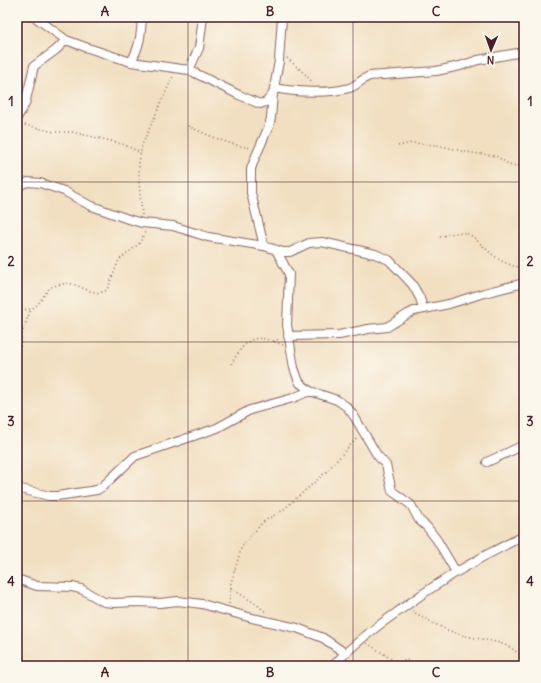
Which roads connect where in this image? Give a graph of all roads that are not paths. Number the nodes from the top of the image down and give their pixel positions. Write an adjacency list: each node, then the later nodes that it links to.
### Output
1 (35, 17): 5 (street)
2 (142, 17): 7 (street)
3 (203, 17): 8 (street)
4 (282, 17): 9 (street)
5 (66, 40): 7 (street); 10 (street)
6 (524, 58): 9 (street)
7 (131, 62): 8 (street)
8 (189, 70): 9 (street)
9 (273, 91): 12 (street)
10 (17, 118)
11 (17, 186): 12 (street)
12 (264, 246): 13 (street)
13 (276, 250): 15 (street); 16 (street)
14 (524, 283): 15 (street)
15 (423, 309): 16 (street)
16 (288, 336): 17 (street)
17 (310, 391): 20 (street); 22 (street)
18 (524, 445): 19 (street)
19 (487, 462)
20 (17, 488)
21 (524, 536): 22 (street)
22 (456, 572): 24 (street)
23 (17, 579): 24 (street)
24 (344, 653): 26 (street)
25 (524, 664): 27 (street)
26 (333, 666)
27 (521, 666)

